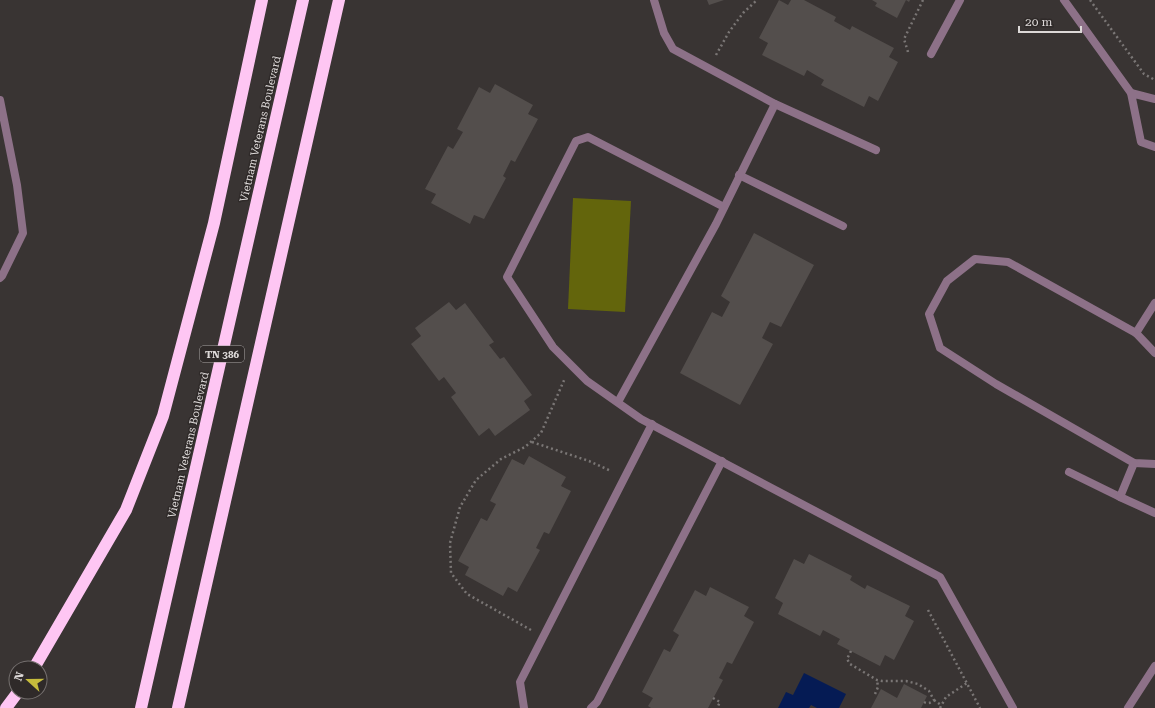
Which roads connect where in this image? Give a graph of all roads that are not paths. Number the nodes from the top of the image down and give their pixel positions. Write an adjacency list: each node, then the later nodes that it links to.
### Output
1 (262, 0): 31 (highway)
2 (303, 0): 33 (highway, Vietnam Veterans Boulevard / TN 386)
3 (339, 0): 8 (highway, TN 386)
4 (342, 0): 8 (highway)
5 (654, 0): 13 (street)
6 (960, 0): 9 (street)
7 (1064, 0): 10 (street)
8 (330, 36): 34 (highway, TN 386)
9 (931, 54)
10 (1131, 93): 12 (street); 14 (street)
11 (0, 100): 19 (street)
12 (1155, 100)
13 (775, 104): 15 (street); 16 (street)
14 (1155, 147)
15 (876, 150)
16 (739, 175): 17 (street); 18 (street)
17 (724, 207): 23 (street); 23 (street)
18 (843, 226)
19 (0, 278)
20 (1155, 303): 21 (street)
21 (1136, 333): 22 (street); 26 (street)
22 (1155, 353)
23 (618, 402): 24 (street)
24 (652, 424): 25 (street); 35 (street)
25 (722, 461): 36 (street); 37 (street)
26 (1134, 463): 27 (street); 29 (street)
27 (1155, 464)
28 (1069, 472): 29 (street)
29 (1120, 497): 30 (street)
30 (1155, 513)
31 (39, 660)
32 (1155, 666): 38 (street)
33 (141, 708)
34 (178, 708)
35 (524, 708)
36 (591, 708)
37 (1013, 708)
38 (1128, 708)

